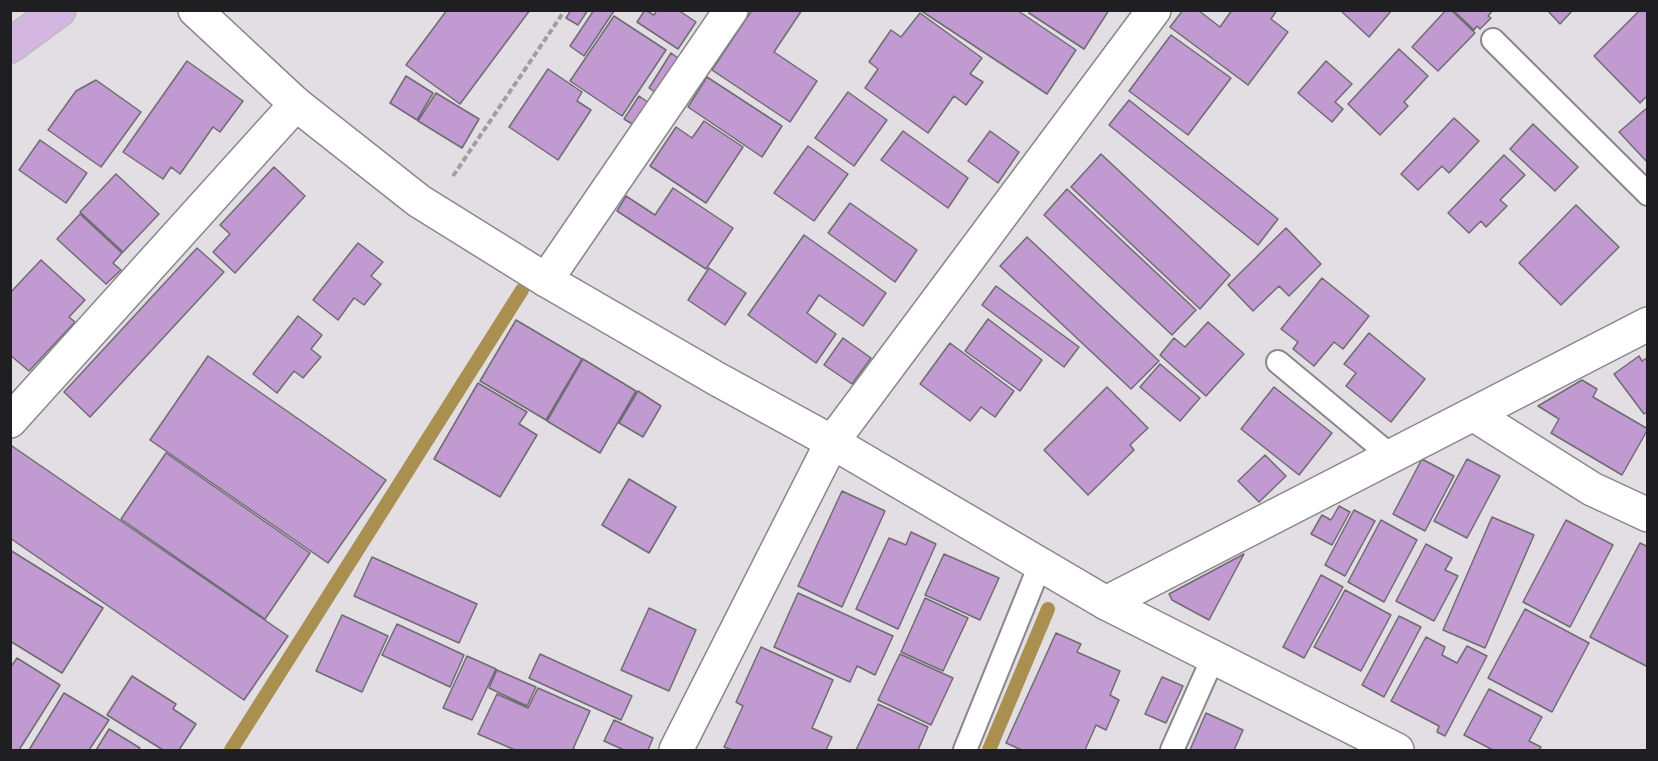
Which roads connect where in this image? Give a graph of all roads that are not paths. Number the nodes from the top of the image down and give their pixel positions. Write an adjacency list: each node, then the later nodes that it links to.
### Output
1 (59, 10): 6 (main road)
2 (195, 10): 7 (street)
3 (731, 10): 9 (street)
4 (1154, 10): 14 (street)
5 (1493, 40): 8 (lane)
6 (10, 46)
7 (296, 104): 9 (street); 13 (street)
8 (1647, 194)
9 (546, 280): 14 (street)
10 (1647, 324): 12 (street)
11 (1278, 362): 15 (lane)
12 (1473, 414): 15 (street); 16 (street)
13 (10, 422)
14 (832, 441): 17 (street); 20 (street)
15 (1391, 456): 18 (street)
16 (1647, 515)
17 (1040, 565): 18 (street); 21 (lane)
18 (1106, 603): 19 (street)
19 (1213, 658): 22 (lane); 23 (street)
20 (676, 750)
21 (965, 750)
22 (1172, 750)
23 (1397, 750)

